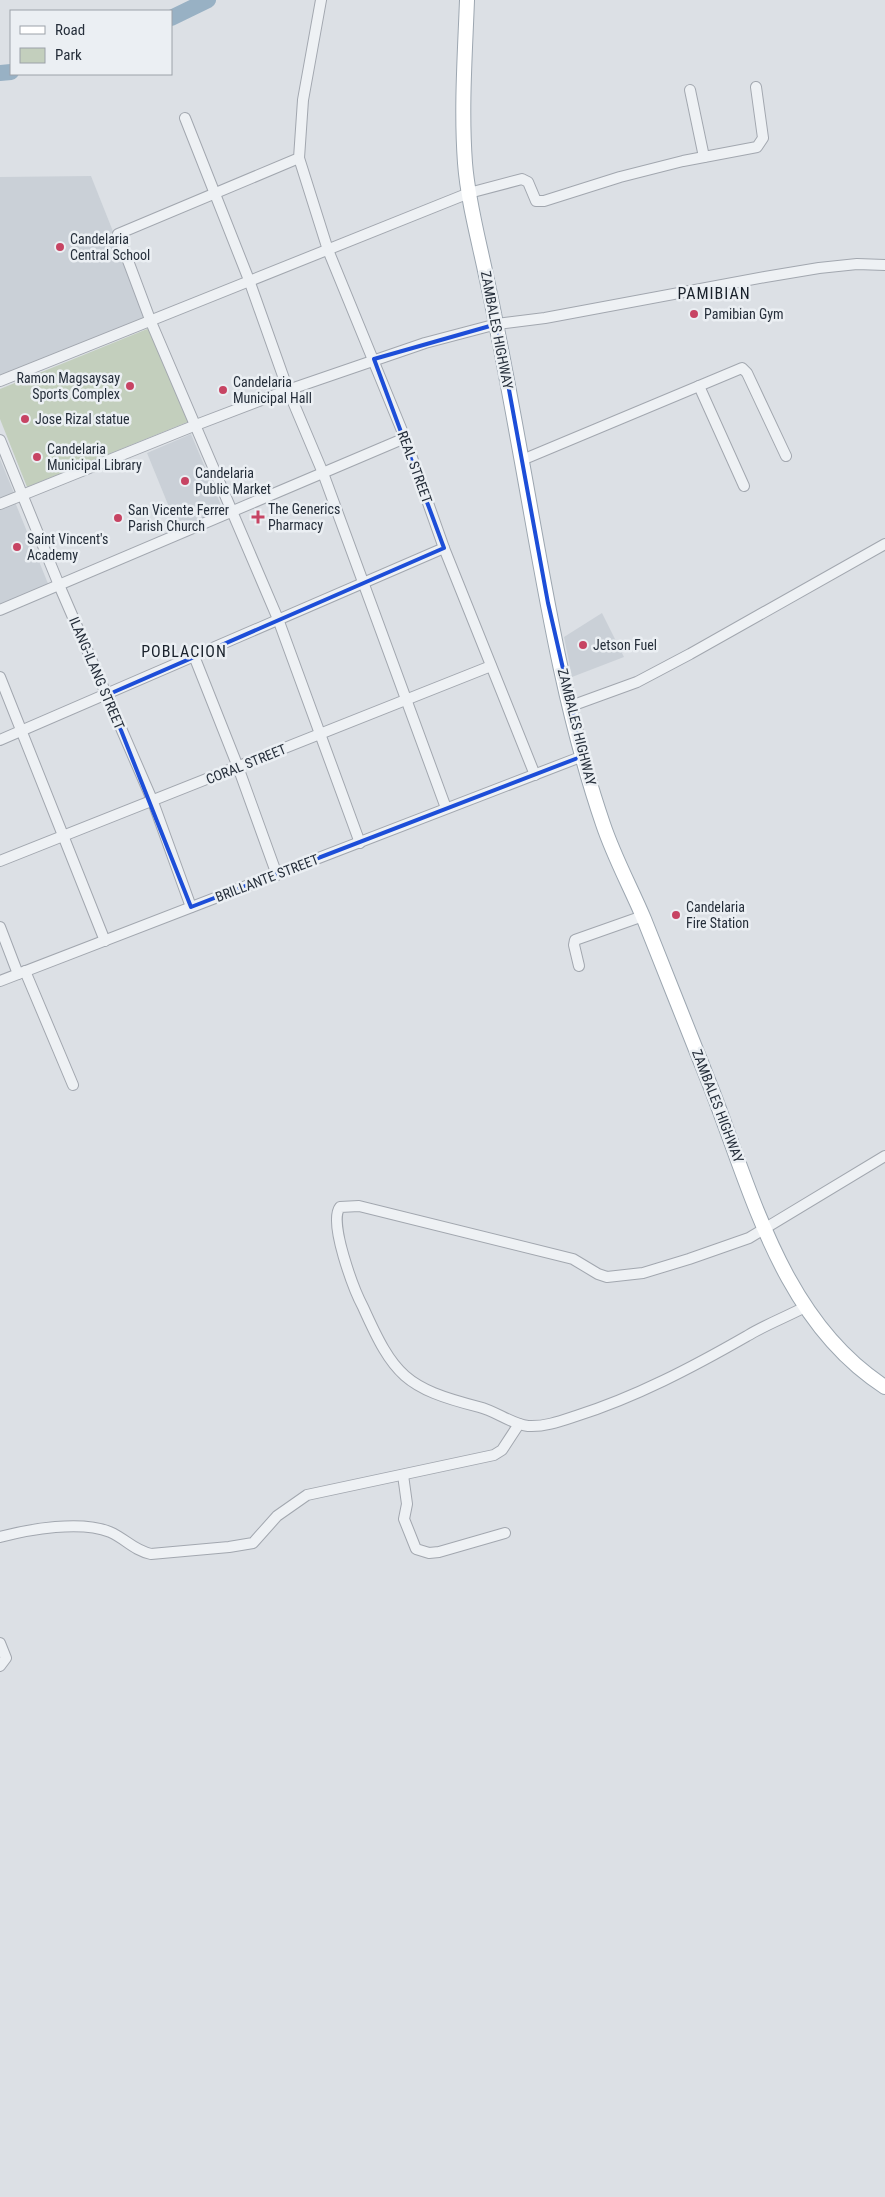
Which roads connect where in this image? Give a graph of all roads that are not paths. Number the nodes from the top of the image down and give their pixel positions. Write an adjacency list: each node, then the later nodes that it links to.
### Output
1 (320, 0): 7 (street)
2 (467, 0): 9 (main road, ZAMBALES HIGHWAY)
3 (756, 87): 6 (street)
4 (690, 90): 6 (street)
5 (185, 118): 8 (street)
6 (704, 157): 9 (street)
7 (299, 158): 8 (street); 10 (street, REAL STREET)
8 (216, 193): 12 (street); 13 (street)
9 (469, 193): 10 (street); 14 (main road, ZAMBALES HIGHWAY)
10 (328, 250): 12 (street); 15 (street, REAL STREET)
11 (885, 265): 14 (street)
12 (249, 280): 13 (street); 18 (street)
13 (151, 322): 16 (street); 19 (street)
14 (496, 324): 15 (street); 23 (main road, ZAMBALES HIGHWAY)
15 (374, 360): 18 (street); 20 (street, REAL STREET)
16 (0, 381)
17 (699, 386): 22 (street); 23 (street); 25 (street)
18 (288, 390): 19 (street); 24 (street)
19 (196, 425): 26 (street); 28 (street)
20 (405, 438): 24 (street); 30 (street, REAL STREET)
21 (0, 440): 26 (street, ILANG-ILANG STREET)
22 (786, 456)
23 (522, 460): 40 (main road, ZAMBALES HIGHWAY)
24 (323, 473): 28 (street); 31 (street)
25 (744, 486)
26 (22, 495): 27 (street); 32 (street, ILANG-ILANG STREET)
27 (0, 504)
28 (233, 511): 32 (street); 34 (street)
29 (885, 544): 40 (street)
30 (444, 548): 31 (street); 36 (street, REAL STREET)
31 (363, 584): 34 (street); 39 (street)
32 (59, 585): 33 (street); 38 (street, ILANG-ILANG STREET)
33 (0, 610)
34 (278, 619): 35 (street); 42 (street)
35 (194, 656): 38 (street); 45 (street)
36 (491, 666): 39 (street, CORAL STREET); 46 (street, REAL STREET)
37 (0, 677): 41 (street)
38 (108, 695): 41 (street); 47 (street, ILANG-ILANG STREET)
39 (406, 700): 42 (street, CORAL STREET); 48 (street)
40 (571, 706): 44 (main road, ZAMBALES HIGHWAY)
41 (22, 730): 43 (street); 49 (street)
42 (318, 734): 45 (street, CORAL STREET); 50 (street)
43 (0, 740)
44 (583, 756): 46 (street, BRILLANTE STREET); 54 (main road, ZAMBALES HIGHWAY)
45 (238, 767): 47 (street, CORAL STREET); 52 (street)
46 (535, 775): 48 (street, BRILLANTE STREET)
47 (152, 802): 49 (street, CORAL STREET); 53 (street, ILANG-ILANG STREET)
48 (446, 808): 50 (street, BRILLANTE STREET)
49 (64, 836): 51 (street, CORAL STREET); 56 (street)
50 (360, 843): 52 (street, BRILLANTE STREET)
51 (0, 861)
52 (277, 875): 53 (street, BRILLANTE STREET)
53 (191, 907): 56 (street, BRILLANTE STREET)
54 (643, 916): 57 (street); 62 (main road, ZAMBALES HIGHWAY)
55 (0, 927): 58 (street)
56 (105, 941): 58 (street, BRILLANTE STREET)
57 (579, 966)
58 (22, 973): 59 (street, BRILLANTE STREET); 60 (street)
59 (0, 981)
60 (72, 1085)
61 (885, 1156): 62 (street)
62 (764, 1228): 63 (main road, ZAMBALES HIGHWAY); 65 (street)
63 (805, 1308): 64 (main road, ZAMBALES HIGHWAY); 65 (street)
64 (885, 1388)
65 (519, 1424): 66 (street)
66 (403, 1475): 67 (street); 68 (street)
67 (505, 1533)
68 (0, 1537)
69 (0, 1643): 70 (street)
70 (0, 1666)

